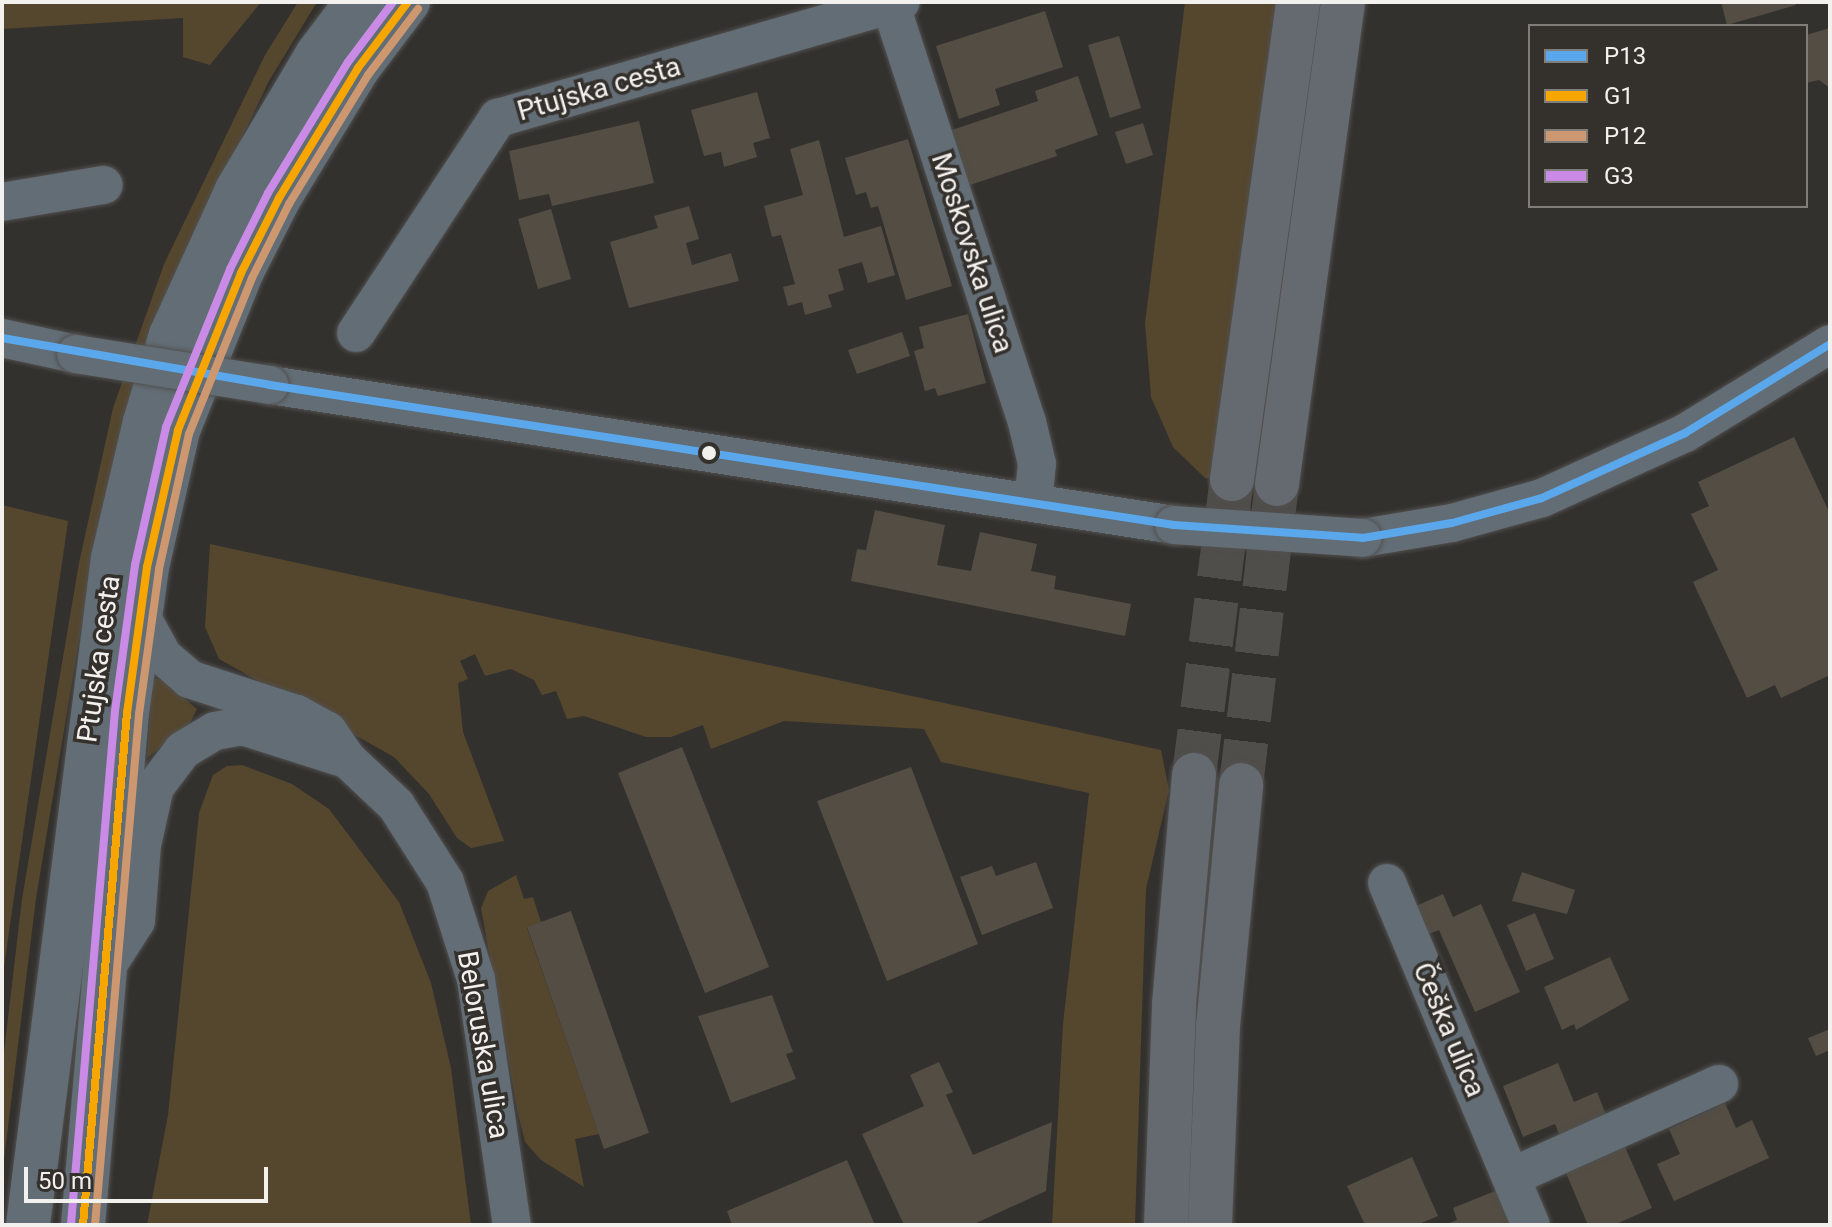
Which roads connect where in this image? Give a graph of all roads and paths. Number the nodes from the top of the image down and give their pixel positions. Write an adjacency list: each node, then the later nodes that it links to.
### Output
1 (357, 2): 22 (main road, Ptujska cesta)
2 (408, 2): 14 (main road, Ptujska cesta)
3 (1298, 2): 11 (highway)
4 (1343, 2): 12 (highway)
5 (896, 4): 8 (street, Ptujska cesta); 13 (street, Moskovska ulica)
6 (104, 185): 7 (street)
7 (2, 202)
8 (356, 333)
9 (2, 338): 13 (street, bridge)
10 (1830, 344): 13 (street, bridge)
11 (1232, 479)
12 (1277, 484)
13 (1033, 503)
14 (139, 612): 15 (street, Ptujska cesta); 19 (main road, Ptujska cesta)
15 (347, 759): 19 (street, Ptujska cesta); 24 (street, Beloruska ulica)
16 (1194, 775): 25 (highway)
17 (1241, 785): 26 (highway)
18 (1387, 883): 21 (street, Češka ulica)
19 (109, 963): 23 (main road, Ptujska cesta)
20 (1719, 1084): 21 (street)
21 (1511, 1177): 27 (street, Češka ulica)
22 (28, 1225)
23 (83, 1225)
24 (512, 1225)
25 (1166, 1225)
26 (1210, 1225)
27 (1531, 1225)

